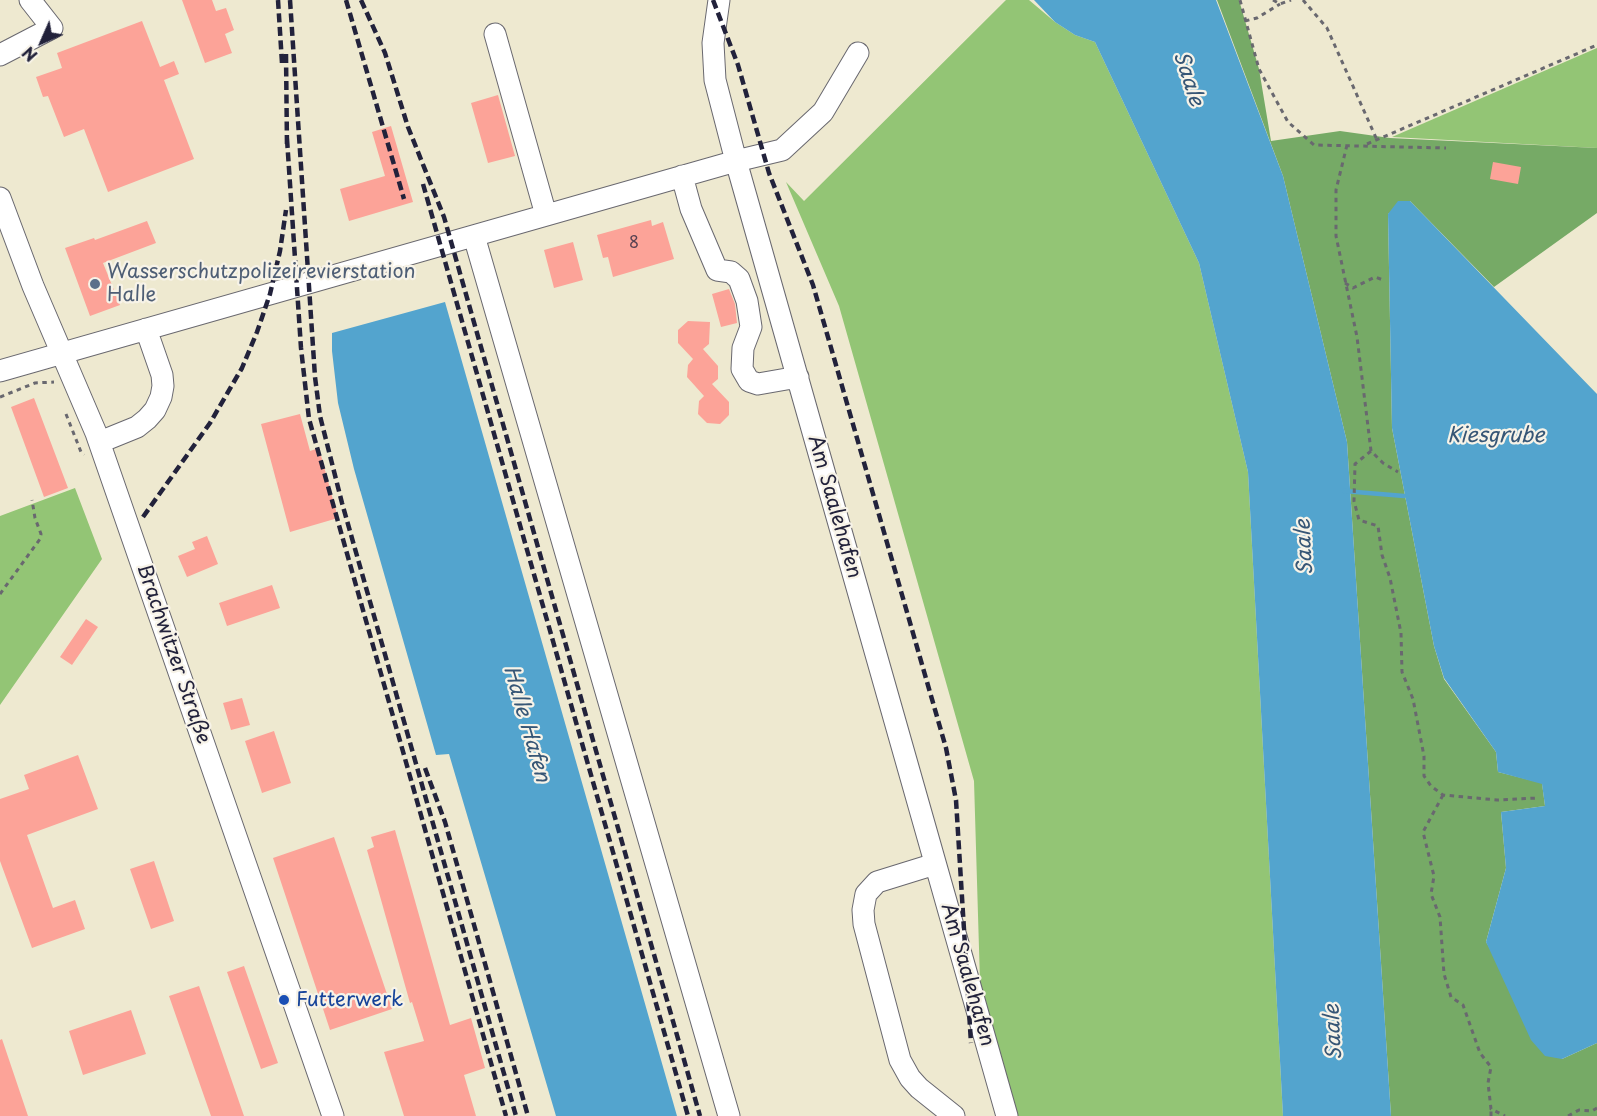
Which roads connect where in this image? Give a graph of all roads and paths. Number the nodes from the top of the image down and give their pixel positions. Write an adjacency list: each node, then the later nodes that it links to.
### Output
1 (30, 0): 12 (street)
2 (719, 0): 17 (street, Am Saalehafen)
3 (1240, 0): 8 (path)
4 (1273, 0): 7 (path)
5 (1291, 0): 7 (path)
6 (1303, 0): 13 (path)
7 (1280, 4): 8 (path)
8 (1245, 21): 14 (path)
9 (495, 34): 20 (street)
10 (1597, 45): 13 (path)
11 (858, 53): 17 (street)
12 (0, 55)
13 (1377, 140): 15 (path)
14 (1347, 145): 15 (path); 23 (path)
15 (1365, 145): 16 (path)
16 (1446, 148)
17 (736, 161): 18 (street); 28 (street, Am Saalehafen)
18 (682, 176): 20 (street); 28 (street)
19 (0, 198): 25 (street, Brachwitzer Straße)
20 (546, 215): 21 (street)
21 (474, 236): 24 (street); 41 (street)
22 (1383, 280): 23 (path)
23 (1345, 283): 31 (path)
24 (146, 329): 25 (street); 30 (street)
25 (63, 353): 26 (street); 27 (street, Brachwitzer Straße)
26 (0, 371)
27 (74, 376): 29 (path); 30 (street, Brachwitzer Straße)
28 (798, 377): 37 (street, Am Saalehafen)
29 (0, 397)
30 (100, 442): 40 (street, Brachwitzer Straße)
31 (1371, 451): 32 (path); 35 (path)
32 (1398, 472)
33 (32, 500): 34 (path)
34 (0, 594)
35 (1443, 795): 36 (path); 39 (path)
36 (1538, 798)
37 (935, 864): 42 (street); 43 (street, Am Saalehafen)
38 (1597, 1108): 46 (path)
39 (1491, 1109): 44 (path); 45 (path)
40 (333, 1116)
41 (729, 1116)
42 (954, 1116)
43 (1007, 1116)
44 (1491, 1116)
45 (1504, 1116)
46 (1568, 1116)

